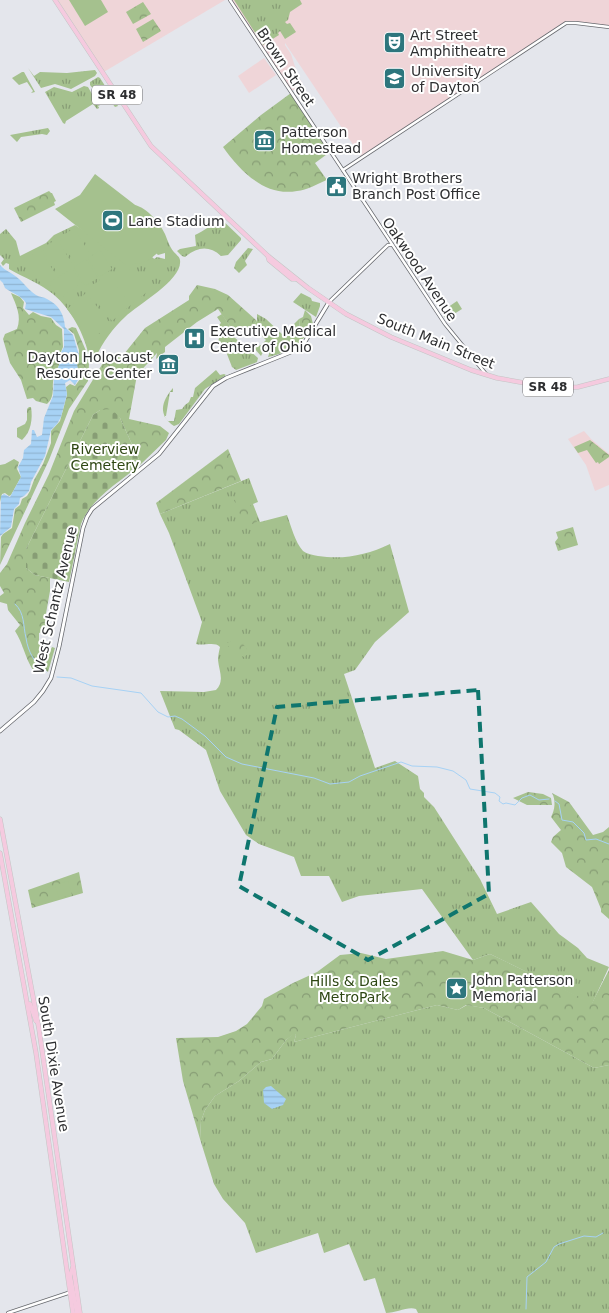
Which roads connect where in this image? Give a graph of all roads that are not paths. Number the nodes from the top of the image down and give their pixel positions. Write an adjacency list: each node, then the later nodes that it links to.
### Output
1 (55, 0): 6 (main road, South Main Street / SR 48)
2 (230, 0): 4 (street, Brown Street)
3 (609, 27): 4 (street)
4 (342, 170): 5 (street, Oakwood Avenue)
5 (392, 245): 6 (street); 7 (street, Oakwood Avenue)
6 (329, 302): 7 (main road, South Main Street / SR 48); 9 (main road, West Schantz Avenue)
7 (487, 375): 8 (main road, South Main Street / SR 48)
8 (609, 379)
9 (0, 731)
10 (0, 819): 12 (main road, South Dixie Avenue)
11 (0, 853): 13 (main road, South Dixie Avenue)
12 (73, 1266): 13 (main road); 16 (main road, South Dixie Avenue)
13 (71, 1292): 14 (street); 15 (main road, South Dixie Avenue); 16 (main road)
14 (8, 1313)
15 (73, 1313)
16 (78, 1313)

